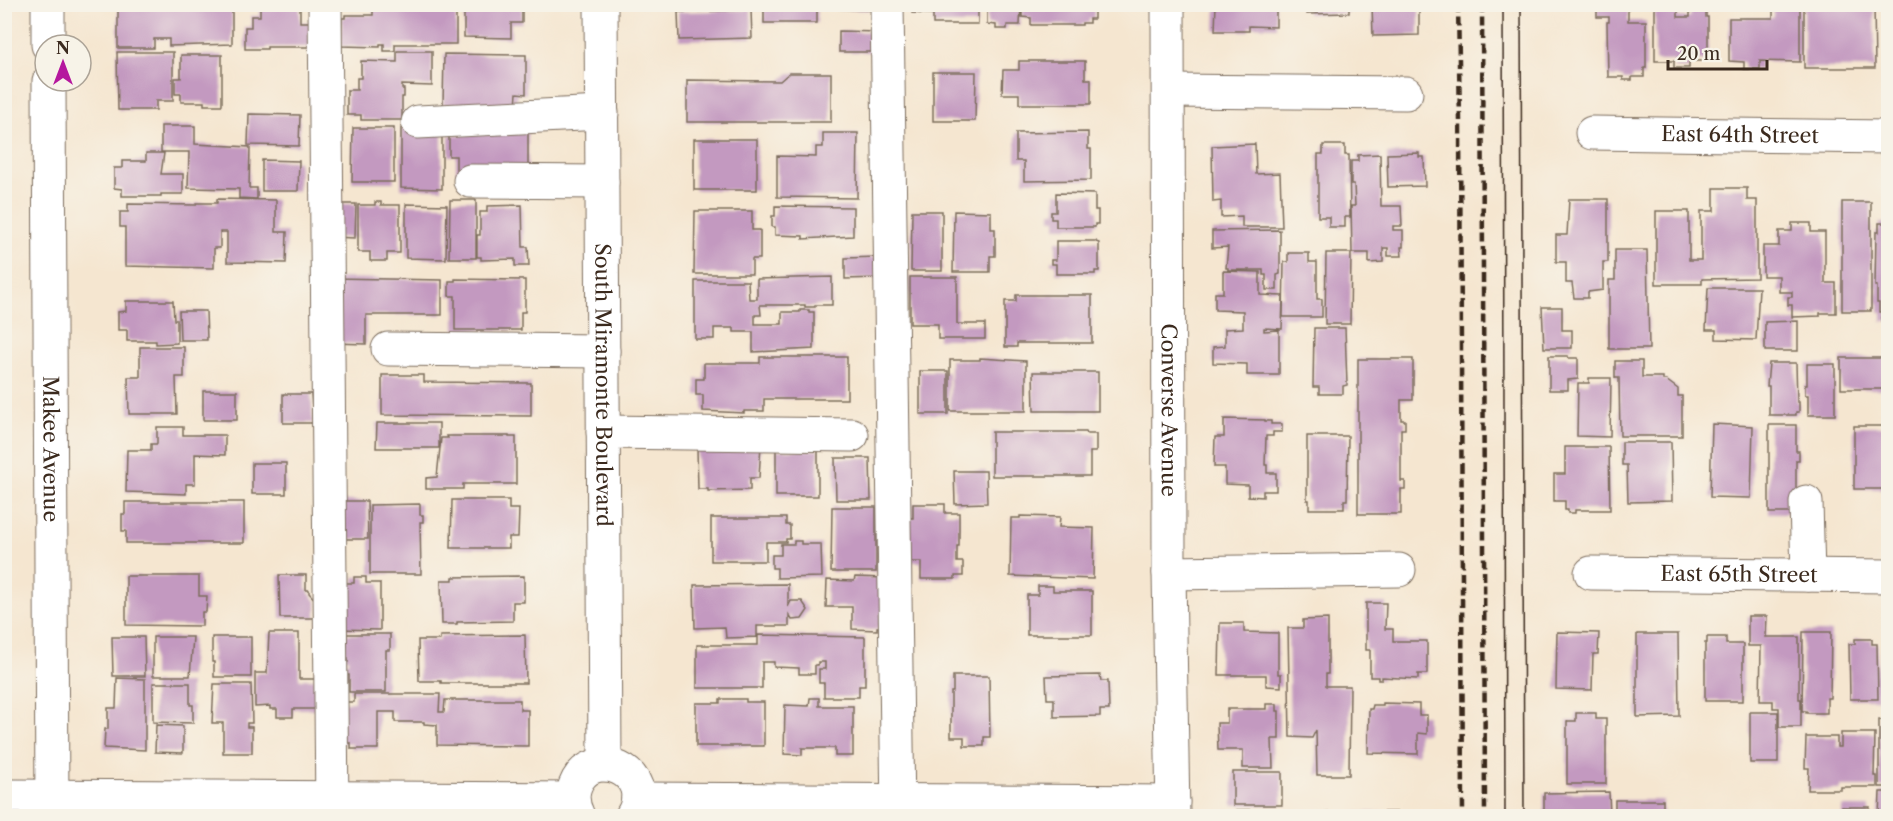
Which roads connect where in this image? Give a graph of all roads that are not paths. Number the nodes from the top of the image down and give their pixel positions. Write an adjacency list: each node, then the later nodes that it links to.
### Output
1 (48, 4): 6 (street)
2 (325, 4): 29 (street)
3 (601, 4): 10 (street, South Miramonte Boulevard)
4 (887, 4): 32 (street)
5 (1168, 4): 7 (street, Converse Avenue)
6 (48, 33)
7 (1169, 91): 9 (street); 22 (street, Converse Avenue)
8 (49, 93): 28 (street, Makee Avenue)
9 (1406, 93)
10 (602, 113): 11 (street); 15 (street, South Miramonte Boulevard)
11 (418, 122)
12 (1592, 133): 13 (street, East 64th Street)
13 (1888, 137)
14 (470, 181): 15 (street)
15 (602, 182): 17 (street, South Miramonte Boulevard)
16 (388, 349): 17 (street)
17 (603, 351): 18 (street, South Miramonte Boulevard)
18 (603, 432): 19 (street); 26 (street, South Miramonte Boulevard)
19 (852, 435)
20 (1806, 502): 24 (street)
21 (1399, 570): 22 (street)
22 (1169, 573): 33 (street, Converse Avenue)
23 (1591, 573): 24 (street, East 65th Street)
24 (1808, 575): 25 (street, East 65th Street)
25 (1888, 576)
26 (605, 765): 30 (street); 31 (street)
27 (4, 796): 28 (street)
28 (51, 806): 29 (street)
29 (332, 807): 30 (street)
30 (575, 808)
31 (635, 808): 32 (street)
32 (898, 809): 33 (street)
33 (1173, 809)

